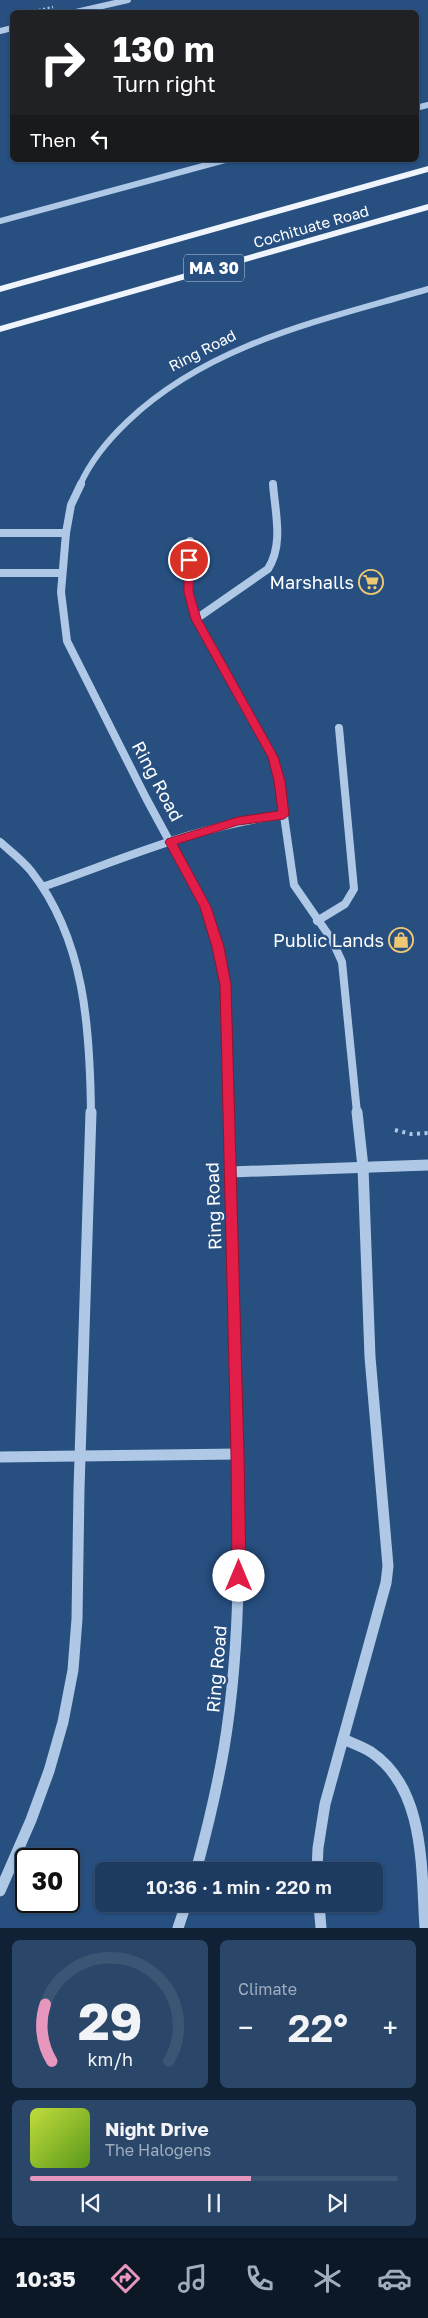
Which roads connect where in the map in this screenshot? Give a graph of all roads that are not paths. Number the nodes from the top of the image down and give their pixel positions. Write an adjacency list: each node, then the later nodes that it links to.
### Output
1 (128, 0): 2 (street)
2 (85, 10)
3 (218, 162): 6 (lane)
4 (428, 169): 7 (main road, Cochituate Road / MA 30)
5 (428, 207): 9 (main road, Cochituate Road / MA 30)
6 (0, 221)
7 (0, 289)
8 (428, 290): 12 (street, Ring Road)
9 (0, 329)
10 (272, 484): 16 (street)
11 (0, 533): 12 (street)
12 (66, 533): 15 (street, Ring Road)
13 (190, 541): 16 (street)
14 (0, 574): 15 (street)
15 (62, 574): 20 (street, Ring Road)
16 (196, 619): 18 (street)
17 (339, 728): 22 (street)
18 (284, 815): 20 (street); 22 (street)
19 (0, 842): 21 (street)
20 (171, 842): 21 (street); 25 (street, Ring Road)
21 (45, 886): 28 (street)
22 (317, 921): 24 (street)
23 (428, 1165): 24 (street)
24 (363, 1167): 25 (street); 29 (street)
25 (230, 1172): 26 (street, Ring Road)
26 (238, 1454): 28 (street); 30 (street, Ring Road)
27 (0, 1457): 28 (street)
28 (80, 1457): 32 (street)
29 (343, 1739): 31 (street); 37 (street)
30 (198, 1862)
31 (318, 1862)
32 (0, 1891)
33 (183, 1912): 35 (street)
34 (320, 1912): 36 (lane)
35 (178, 1928)
36 (321, 1928)
37 (425, 1928)

